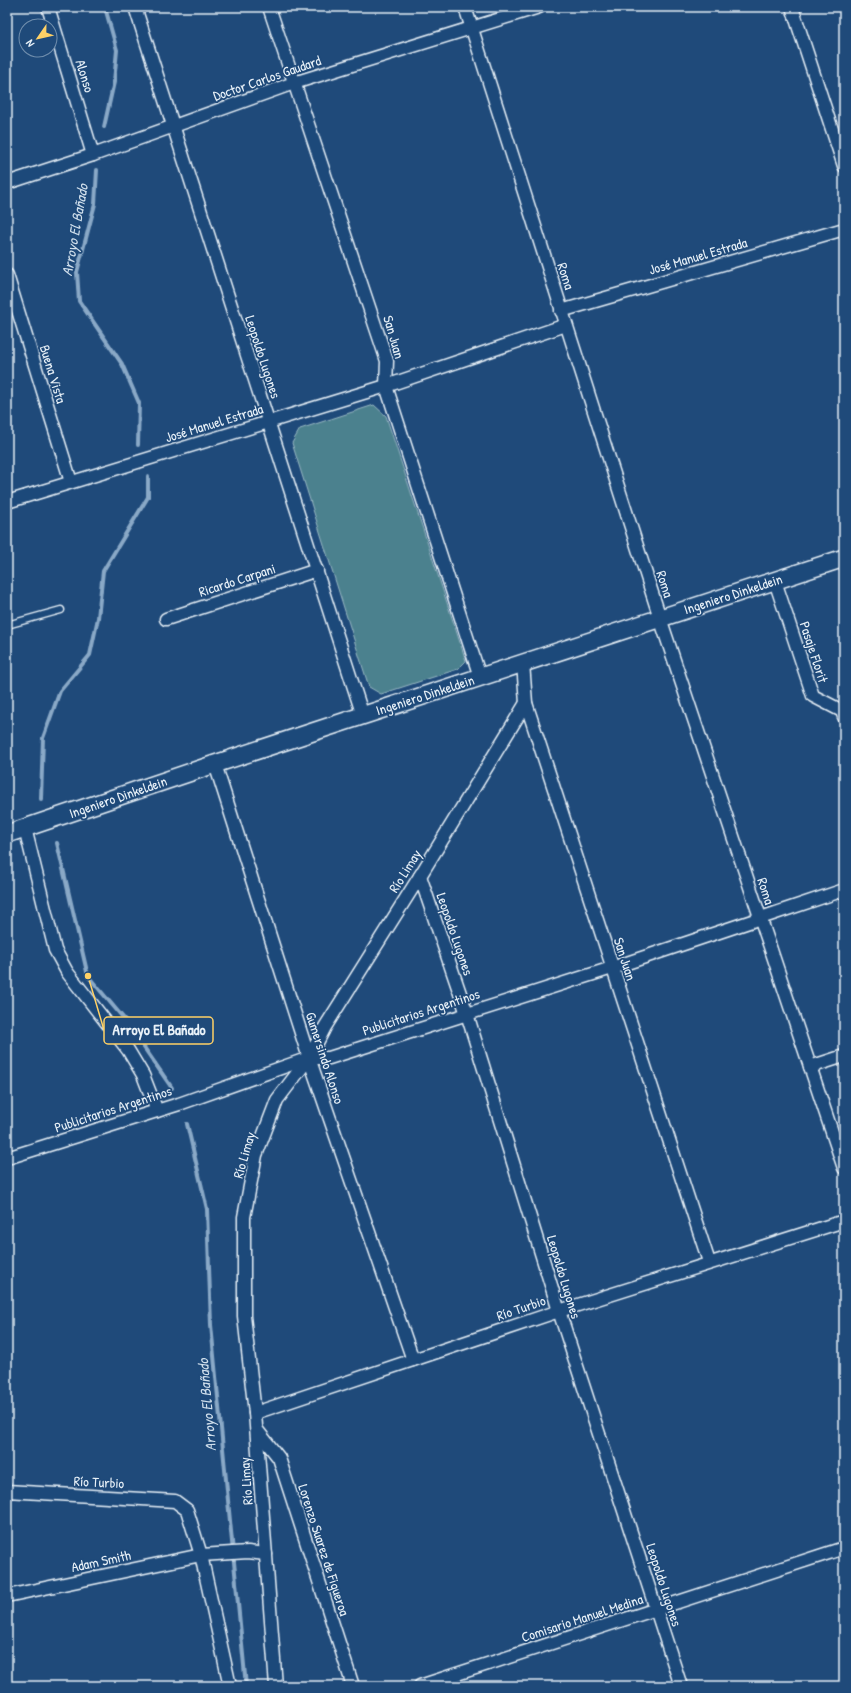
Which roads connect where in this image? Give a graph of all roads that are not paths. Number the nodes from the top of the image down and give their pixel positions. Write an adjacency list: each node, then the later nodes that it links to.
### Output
1 (48, 7): 10 (street, Alonso)
2 (135, 7): 9 (street, Leopoldo Lugones)
3 (269, 7): 8 (street, San Juan)
4 (465, 7): 7 (street, Roma)
5 (539, 7): 7 (street, Doctor Carlos Gaudard)
6 (792, 7): 11 (street)
7 (472, 28): 8 (street, Doctor Carlos Gaudard); 15 (street, Roma)
8 (294, 84): 9 (street, Doctor Carlos Gaudard); 17 (street, San Juan)
9 (173, 125): 10 (street, Doctor Carlos Gaudard); 18 (street, Leopoldo Lugones)
10 (93, 155): 12 (street, Doctor Carlos Gaudard)
11 (844, 166)
12 (7, 183)
13 (844, 229): 15 (street, José Manuel Estrada)
14 (7, 275): 19 (street, Buena Vista)
15 (561, 311): 16 (street, Roma)
16 (566, 325): 17 (street, José Manuel Estrada); 25 (street, Roma)
17 (386, 386): 18 (street, José Manuel Estrada); 29 (street, San Juan)
18 (269, 423): 19 (street, José Manuel Estrada); 22 (street, Leopoldo Lugones)
19 (71, 482): 20 (street, José Manuel Estrada)
20 (7, 502)
21 (844, 558): 23 (main road, Ingeniero Dinkeldein)
22 (317, 570): 26 (street, Ricardo Carpani); 31 (street, Leopoldo Lugones)
23 (775, 581): 25 (main road, Ingeniero Dinkeldein); 32 (street, Pasaje Florit)
24 (61, 610): 27 (lane)
25 (660, 618): 28 (main road, Ingeniero Dinkeldein); 38 (street, Roma)
26 (166, 619)
27 (7, 626)
28 (523, 663): 29 (main road, Ingeniero Dinkeldein); 30 (street, San Juan)
29 (480, 677): 31 (main road, Ingeniero Dinkeldein)
30 (526, 703): 36 (street, Río Limay); 39 (street, San Juan)
31 (363, 716): 33 (main road, Ingeniero Dinkeldein)
32 (844, 717)
33 (215, 764): 34 (main road, Ingeniero Dinkeldein); 42 (street, Gumersindo Alonso)
34 (24, 828): 35 (main road, Ingeniero Dinkeldein); 44 (street)
35 (7, 834)
36 (420, 876): 40 (street, Leopoldo Lugones); 42 (street, Río Limay)
37 (844, 890): 38 (street, Publicitarios Argentinos)
38 (760, 919): 39 (street, Publicitarios Argentinos); 43 (street, Roma)
39 (612, 968): 40 (street, Publicitarios Argentinos); 48 (street, San Juan)
40 (466, 1014): 42 (street, Publicitarios Argentinos); 49 (street, Leopoldo Lugones)
41 (844, 1056): 43 (street)
42 (309, 1058): 44 (street, Publicitarios Argentinos); 50 (street, Gumersindo Alonso); 51 (street, Río Limay)
43 (810, 1067): 46 (street, Roma)
44 (157, 1111): 45 (street, Publicitarios Argentinos)
45 (7, 1158)
46 (844, 1168)
47 (844, 1220): 48 (street, Río Turbio)
48 (709, 1262): 49 (street, Río Turbio)
49 (559, 1311): 50 (street, Río Turbio); 58 (street, Leopoldo Lugones)
50 (413, 1360): 51 (street, Río Turbio)
51 (255, 1413): 52 (street, Río Limay)
52 (257, 1430): 55 (street, Río Limay); 61 (street, Lorenzo Suarez de Figueroa)
53 (7, 1491): 56 (street, Río Turbio)
54 (844, 1548): 58 (street, Comisario Manuel Medina)
55 (266, 1554): 56 (street, Adam Smith); 60 (street, Río Limay)
56 (201, 1555): 57 (street, Adam Smith); 59 (street)
57 (7, 1596)
58 (656, 1609): 62 (street, Comisario Manuel Medina); 63 (street, Leopoldo Lugones)
59 (230, 1686)
60 (276, 1686)
61 (353, 1686)
62 (420, 1686)
63 (681, 1686)

